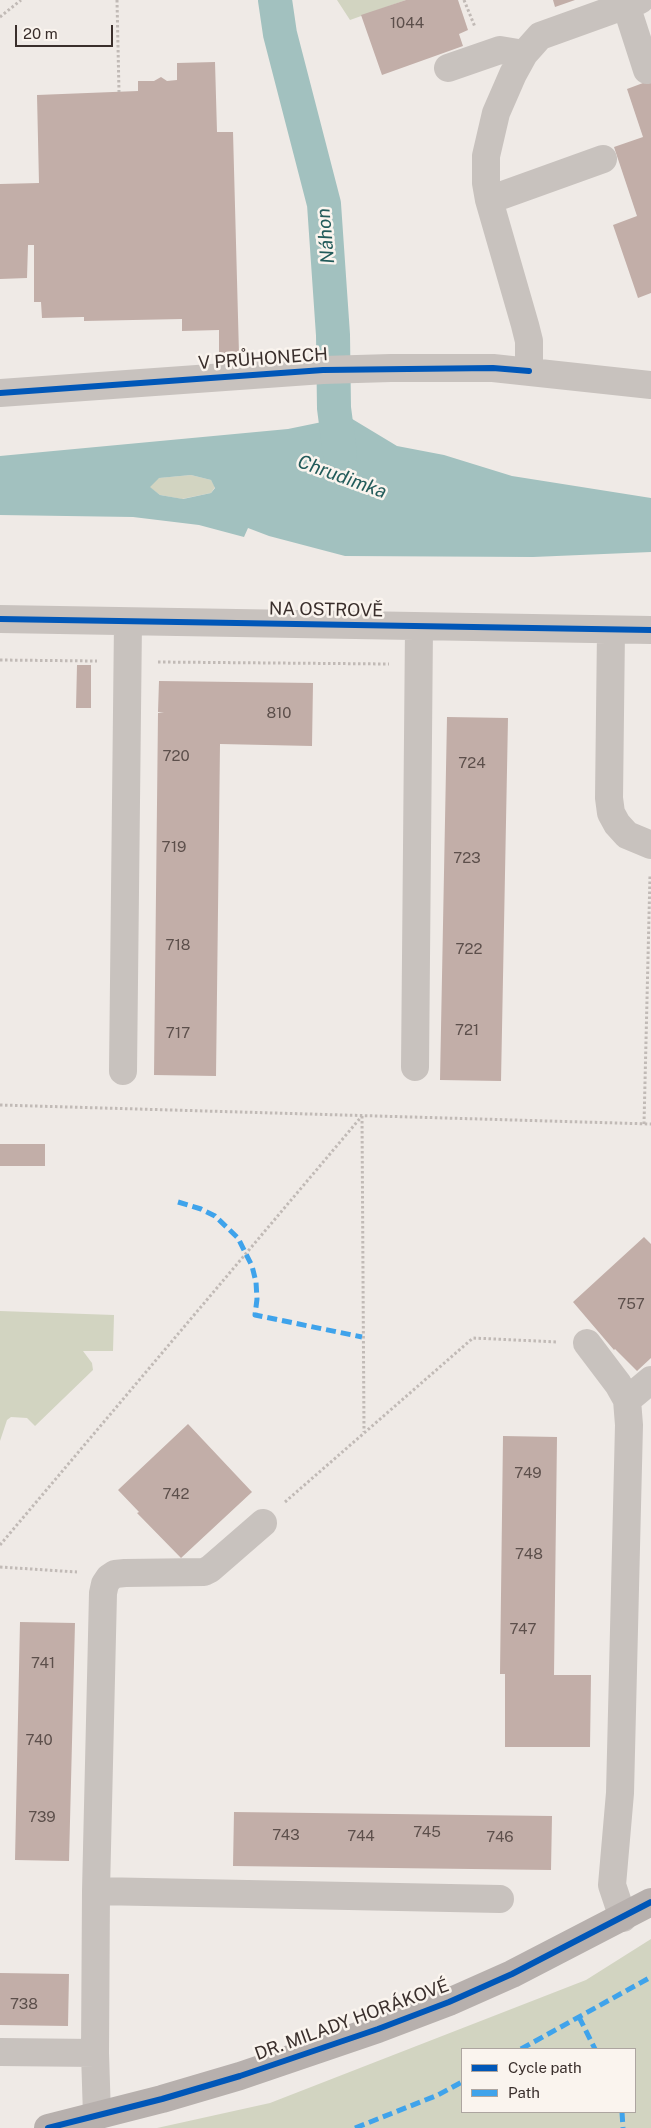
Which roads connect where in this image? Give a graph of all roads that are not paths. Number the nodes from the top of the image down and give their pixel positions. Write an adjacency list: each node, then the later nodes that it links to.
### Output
1 (633, 2): 2 (street); 4 (street)
2 (524, 54): 3 (street); 6 (street)
3 (448, 68)
4 (647, 70)
5 (603, 159): 6 (street)
6 (489, 200): 7 (street)
7 (529, 371): 8 (street, V PRŮHONECH); 9 (street, V PRŮHONECH)
8 (651, 385)
9 (0, 393)
10 (0, 619): 11 (street, NA OSTROVĚ)
11 (128, 622): 12 (street, NA OSTROVĚ); 17 (street)
12 (419, 627): 13 (street, NA OSTROVĚ); 16 (street)
13 (611, 630): 14 (street, NA OSTROVĚ); 15 (street)
14 (651, 630)
15 (651, 845)
16 (416, 1067)
17 (123, 1071)
18 (586, 1343): 20 (street)
19 (651, 1380): 20 (street)
20 (627, 1400): 21 (street)
21 (639, 1520): 26 (street)
22 (263, 1523): 23 (street)
23 (96, 1892): 24 (street); 28 (street)
24 (500, 1899)
25 (651, 1902): 26 (main road, DR. MILADY HORÁKOVÉ)
26 (623, 1918): 29 (main road, DR. MILADY HORÁKOVÉ)
27 (0, 2052): 28 (street)
28 (95, 2053): 29 (street)
29 (97, 2116): 30 (main road, DR. MILADY HORÁKOVÉ)
30 (48, 2128)

